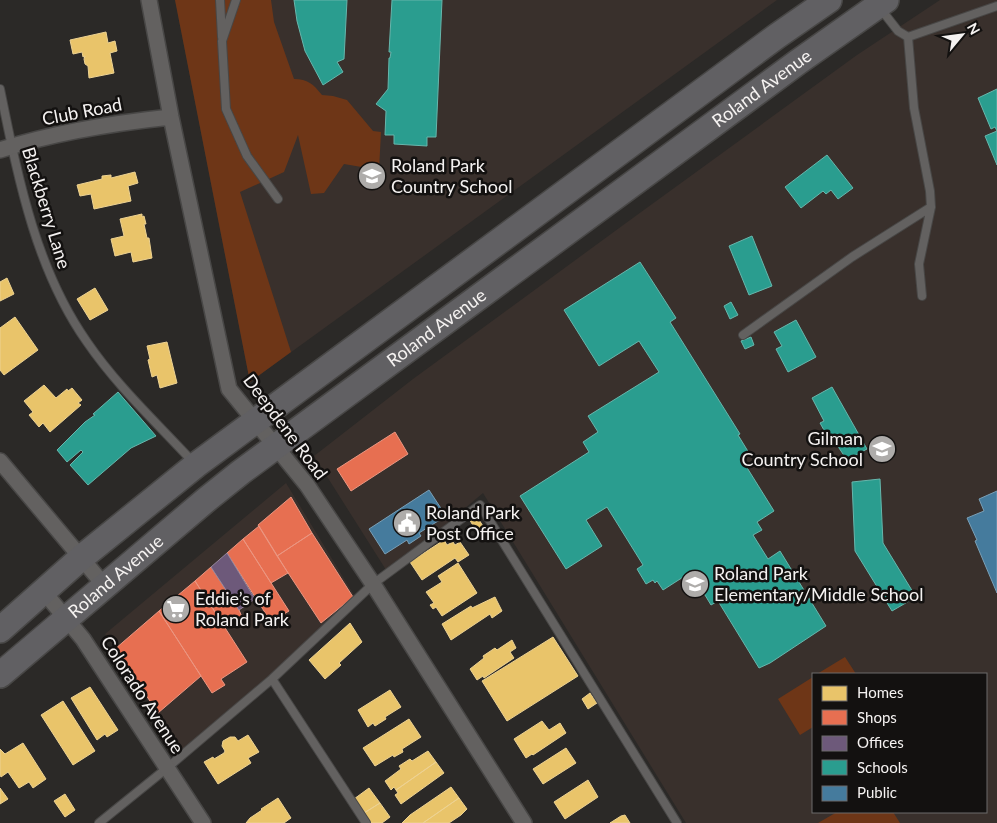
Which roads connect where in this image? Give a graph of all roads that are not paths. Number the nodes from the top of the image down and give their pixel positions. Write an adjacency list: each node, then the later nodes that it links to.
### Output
1 (149, 0): 10 (street, Deepdene Road)
2 (220, 0): 8 (lane)
3 (236, 0): 8 (lane)
4 (829, 0): 16 (main road, Roland Avenue)
5 (879, 2): 7 (lane); 17 (main road, Roland Avenue)
6 (997, 6): 7 (lane)
7 (908, 37): 13 (lane)
8 (222, 41): 12 (lane)
9 (0, 89): 11 (lane, Blackberry Lane)
10 (171, 117): 11 (street, Club Road); 16 (street, Deepdene Road)
11 (6, 148): 19 (lane, Blackberry Lane)
12 (278, 199)
13 (931, 207): 14 (lane); 15 (lane)
14 (922, 296)
15 (743, 336)
16 (255, 422): 17 (street, Deepdene Road); 19 (main road, Roland Avenue)
17 (276, 447): 21 (street, Deepdene Road); 22 (main road, Roland Avenue)
18 (0, 461): 20 (street)
19 (196, 465): 20 (main road, Roland Avenue)
20 (81, 558): 22 (street); 23 (main road, Roland Avenue)
21 (373, 584): 27 (lane); 32 (street, Deepdene Road); 33 (lane)
22 (104, 586): 24 (main road, Roland Avenue)
23 (44, 592): 24 (street, Colorado Avenue); 25 (main road, Roland Avenue)
24 (66, 618): 26 (main road, Roland Avenue); 28 (street, Colorado Avenue)
25 (0, 630)
26 (0, 675)
27 (272, 679): 28 (lane); 31 (lane)
28 (167, 768): 29 (lane); 30 (street, Colorado Avenue)
29 (99, 823)
30 (203, 823)
31 (366, 823)
32 (524, 823)
33 (677, 823)

